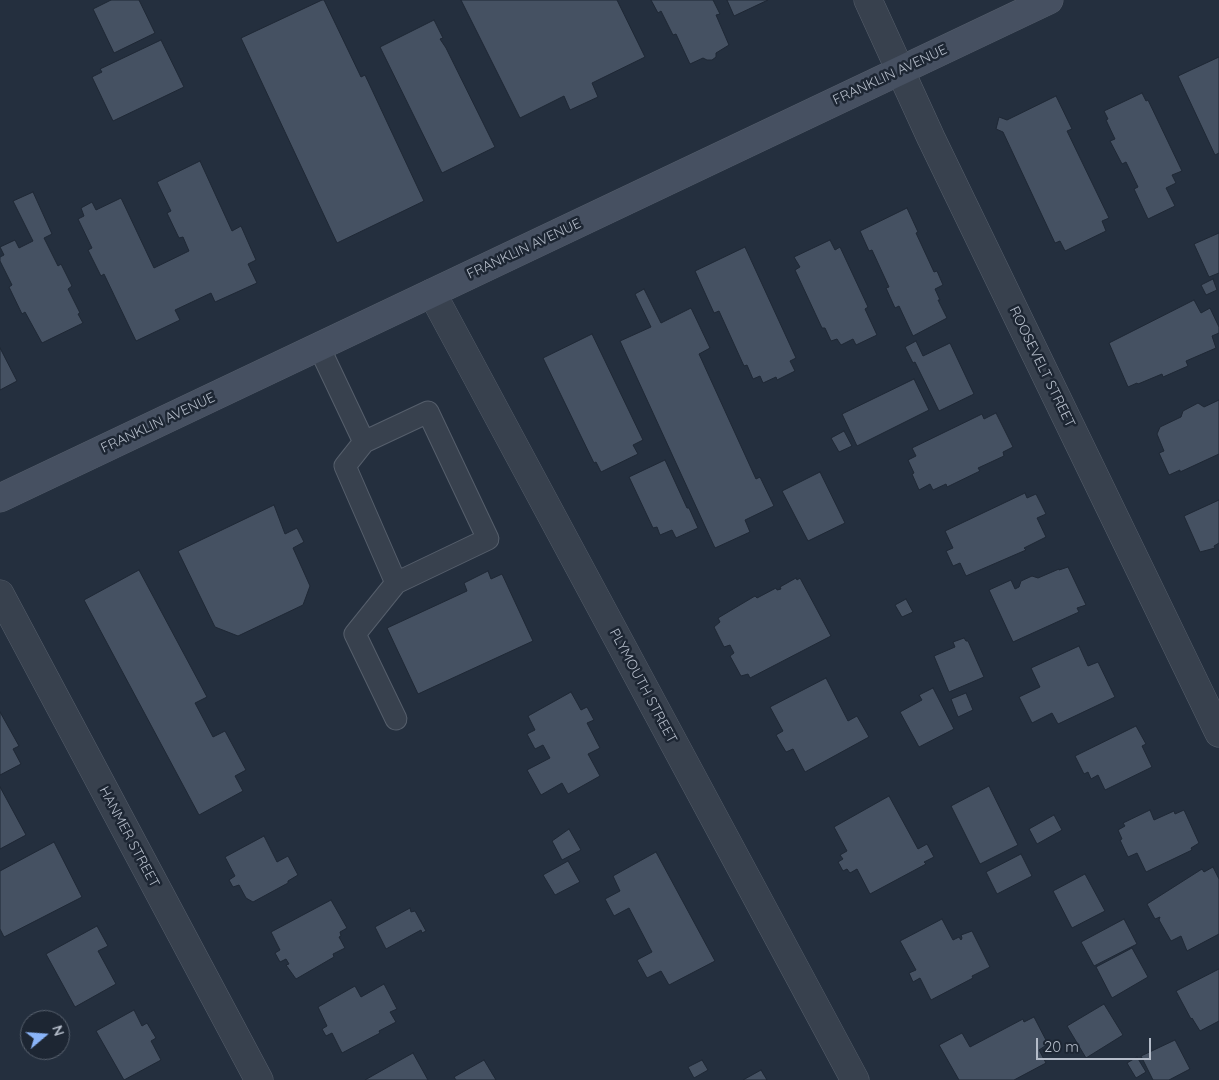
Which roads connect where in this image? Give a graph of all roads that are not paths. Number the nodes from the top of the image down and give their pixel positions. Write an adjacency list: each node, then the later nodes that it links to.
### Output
1 (868, 0): 3 (street, ROOSEVELT STREET)
2 (1049, 0): 3 (main road, FRANKLIN AVENUE)
3 (899, 71): 4 (main road, FRANKLIN AVENUE); 11 (street, ROOSEVELT STREET)
4 (432, 293): 5 (main road, FRANKLIN AVENUE); 13 (street, PLYMOUTH STREET)
5 (319, 346): 6 (lane); 7 (main road, FRANKLIN AVENUE)
6 (364, 442): 8 (lane); 8 (lane)
7 (0, 498)
8 (396, 583): 10 (lane)
9 (0, 594): 12 (street, HANMER STREET)
10 (396, 719)
11 (1217, 723)
12 (259, 1080)
13 (855, 1080)

